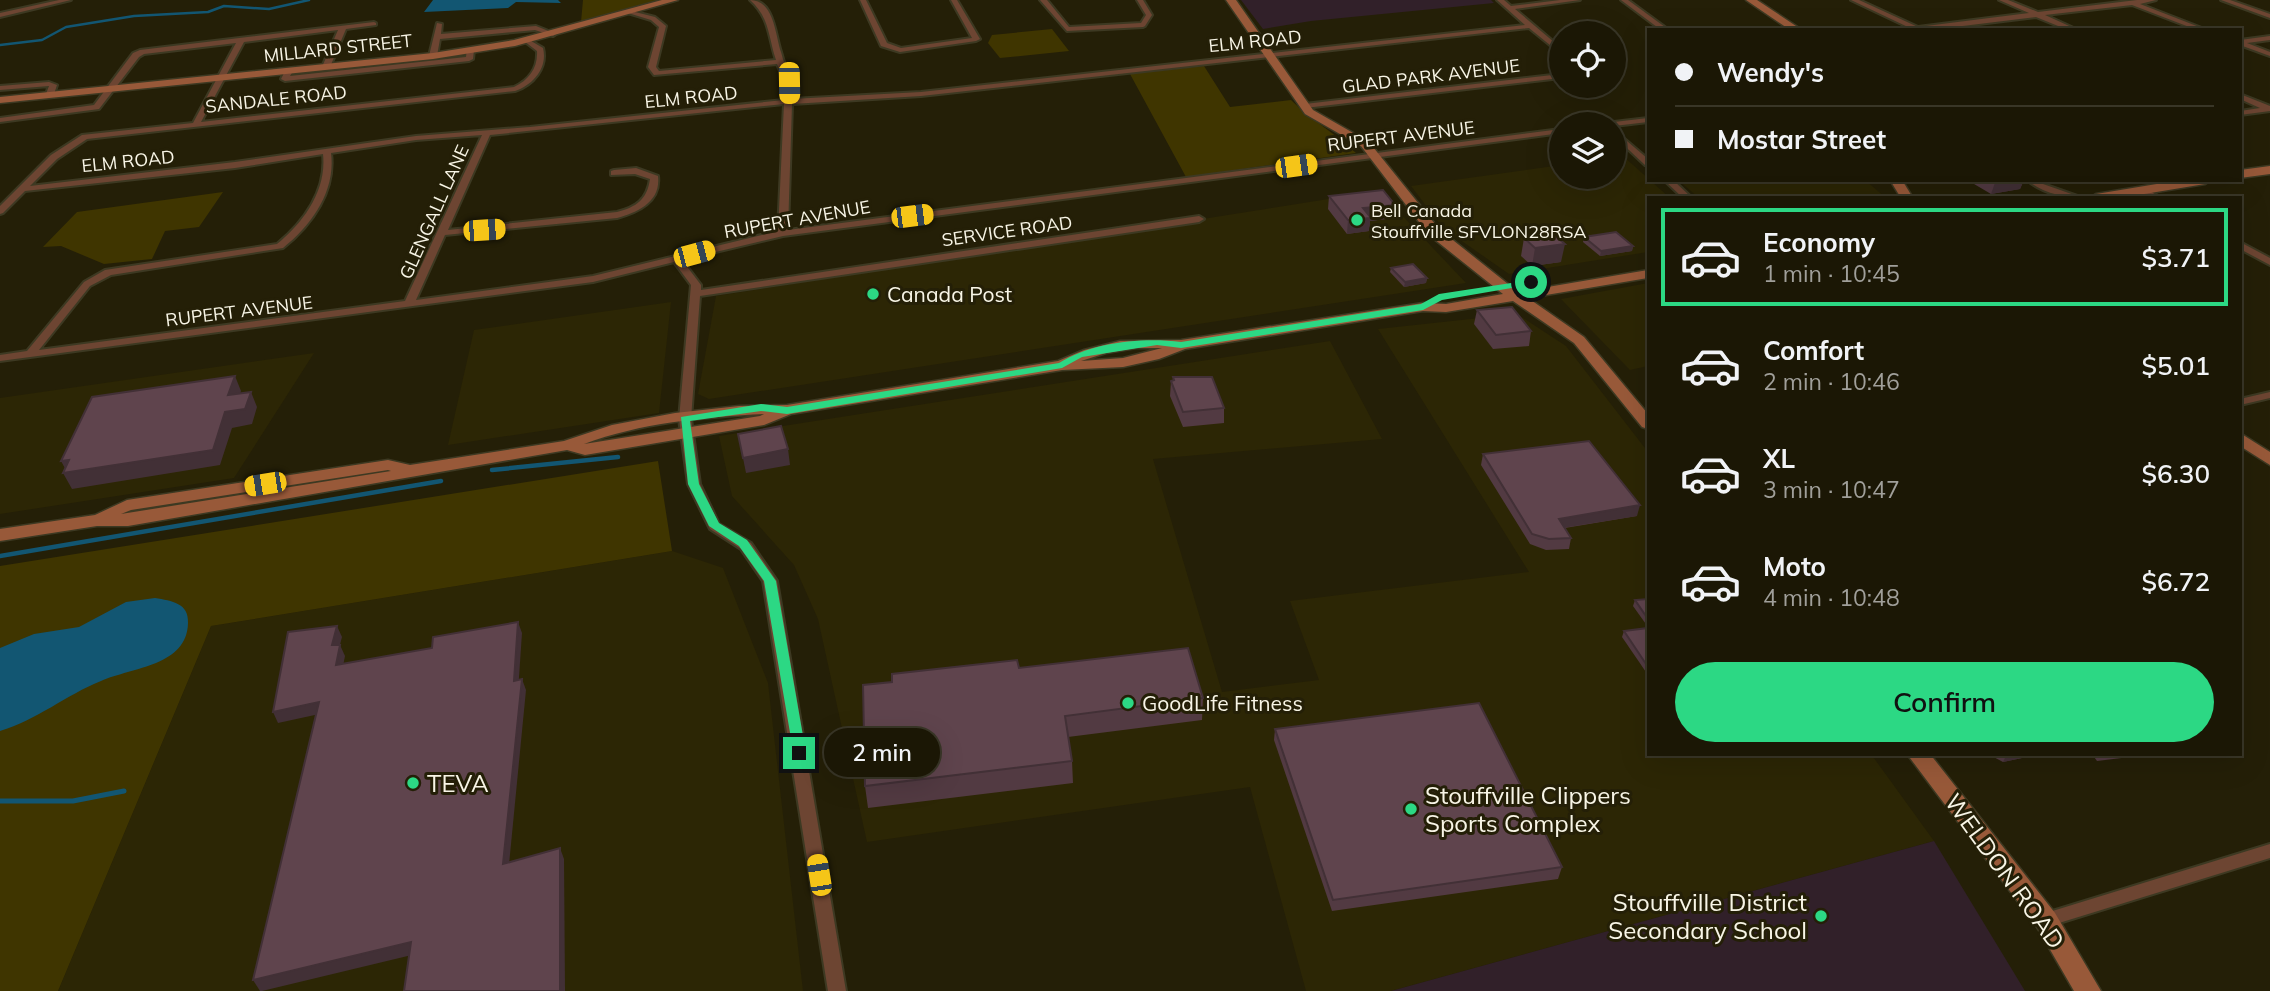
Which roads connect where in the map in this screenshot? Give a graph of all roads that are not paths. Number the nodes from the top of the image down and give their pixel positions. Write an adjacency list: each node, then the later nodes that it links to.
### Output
1 (15, 0): 20 (street)
2 (68, 0): 20 (street)
3 (673, 0): 21 (street, MILLARD STREET)
4 (753, 0): 47 (street)
5 (863, 0): 6 (street)
6 (954, 0)
7 (1042, 0): 8 (street)
8 (1140, 0)
9 (1231, 0): 45 (street)
10 (1500, 0): 19 (street, GLAD PARK AVENUE)
11 (1577, 0): 19 (street)
12 (1624, 0): 29 (street)
13 (1751, 0): 30 (street)
14 (1854, 0): 31 (street)
15 (2002, 0): 22 (street)
16 (2153, 0): 18 (street)
17 (2224, 0): 24 (street)
18 (2127, 1): 22 (street); 34 (street)
19 (1508, 8): 27 (street, GLAD PARK AVENUE)
20 (25, 9): 23 (street)
21 (631, 13): 35 (street, MILLARD STREET); 47 (street)
22 (2037, 14): 32 (street); 33 (street)
23 (0, 15)
24 (2270, 16)
25 (374, 24): 28 (street)
26 (439, 24): 36 (street)
27 (1530, 26): 40 (street, GLAD PARK AVENUE); 45 (street, ELM ROAD)
28 (343, 28): 39 (street); 48 (street)
29 (1663, 28)
30 (1794, 28)
31 (1917, 28)
32 (1927, 28)
33 (2070, 28)
34 (2199, 28)
35 (553, 34): 36 (street); 38 (street, MILLARD STREET)
36 (436, 37): 46 (street)
37 (2270, 38): 41 (street)
38 (526, 40): 43 (street, MILLARD STREET); 64 (street, SANDALE ROAD)
39 (240, 42): 50 (street); 53 (street)
40 (1549, 42)
41 (2242, 43)
42 (2242, 44): 44 (street)
43 (470, 50): 46 (street, MILLARD STREET); 49 (street)
44 (2270, 54)
45 (1270, 55): 57 (street, ELM ROAD); 58 (street)
46 (433, 56): 48 (street, MILLARD STREET)
47 (780, 62): 57 (street)
48 (326, 67): 49 (street, MILLARD STREET)
49 (289, 71): 50 (street, MILLARD STREET)
50 (221, 77): 53 (street, MILLARD STREET); 64 (street)
51 (1549, 77): 58 (street, GLAD PARK AVENUE)
52 (0, 88): 54 (street)
53 (113, 88): 54 (street, MILLARD STREET); 61 (street)
54 (50, 94): 56 (street, MILLARD STREET)
55 (2242, 97): 59 (street)
56 (0, 100)
57 (789, 102): 65 (street, ELM ROAD); 88 (street)
58 (1305, 106): 69 (street)
59 (2270, 109): 60 (street)
60 (2242, 113)
61 (0, 120)
62 (1647, 120): 63 (street)
63 (1626, 123)
64 (196, 124): 78 (street, SANDALE ROAD)
65 (487, 133): 68 (street, ELM ROAD); 87 (street, GLENGALL LANE)
66 (1549, 133): 69 (street, RUPERT AVENUE)
67 (1626, 143): 70 (street)
68 (327, 151): 78 (street, ELM ROAD); 99 (street)
69 (1374, 156): 88 (street, RUPERT AVENUE); 94 (street)
70 (1647, 162)
71 (2270, 170): 73 (street)
72 (614, 173): 87 (street)
73 (2242, 174)
74 (1670, 182): 80 (street)
75 (2034, 182): 77 (street)
76 (2193, 182): 79 (street)
77 (2040, 186): 81 (street); 82 (street)
78 (23, 189): 85 (street, SANDALE ROAD)
79 (2145, 191): 83 (street); 84 (street)
80 (1686, 196)
81 (2042, 196)
82 (2072, 196)
83 (2110, 196)
84 (2154, 196)
85 (0, 211)
86 (1199, 219): 95 (street, SERVICE ROAD)
87 (442, 233): 97 (street, GLENGALL LANE)
88 (783, 233): 90 (street, RUPERT AVENUE)
89 (2242, 246): 91 (street)
90 (677, 259): 95 (street); 97 (street, RUPERT AVENUE)
91 (2270, 262)
92 (1647, 263): 94 (street)
93 (1647, 274): 96 (street)
94 (1502, 287): 96 (street); 98 (street)
95 (696, 294): 104 (street)
96 (1517, 296): 98 (street); 103 (street)
97 (409, 304): 99 (street, RUPERT AVENUE)
98 (1423, 307): 104 (street)
99 (31, 354): 100 (street, RUPERT AVENUE)
100 (0, 358)
101 (2270, 396): 102 (street)
102 (2242, 402)
103 (1647, 423)
104 (685, 426): 107 (street); 111 (street)
105 (2242, 439): 106 (street)
106 (2270, 460)
107 (0, 535)
108 (1920, 756): 110 (street, WELDON ROAD)
109 (2270, 851): 110 (street)
110 (2046, 920): 112 (street, WELDON ROAD)
111 (837, 991)
112 (2088, 991)

